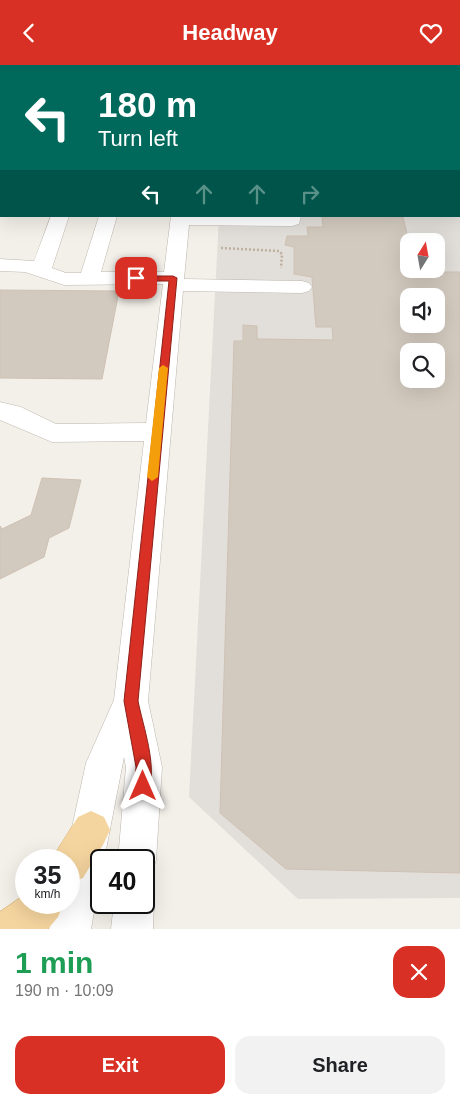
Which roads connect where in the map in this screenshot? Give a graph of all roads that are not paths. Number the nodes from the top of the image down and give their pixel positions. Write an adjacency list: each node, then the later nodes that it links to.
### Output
1 (60, 217): 6 (street)
2 (108, 217): 7 (street)
3 (179, 217): 4 (street); 8 (street)
4 (292, 217)
5 (0, 265): 6 (street)
6 (40, 272): 7 (street)
7 (89, 279): 8 (street)
8 (173, 281): 9 (street); 11 (street)
9 (302, 287)
10 (0, 411): 11 (street)
11 (156, 432): 12 (street)
12 (131, 701): 13 (street); 15 (street)
13 (91, 830): 14 (main road); 19 (street)
14 (78, 849)
15 (138, 849)
16 (36, 914): 18 (main road)
17 (133, 914): 20 (street)
18 (11, 929)
19 (70, 929)
20 (132, 929)

